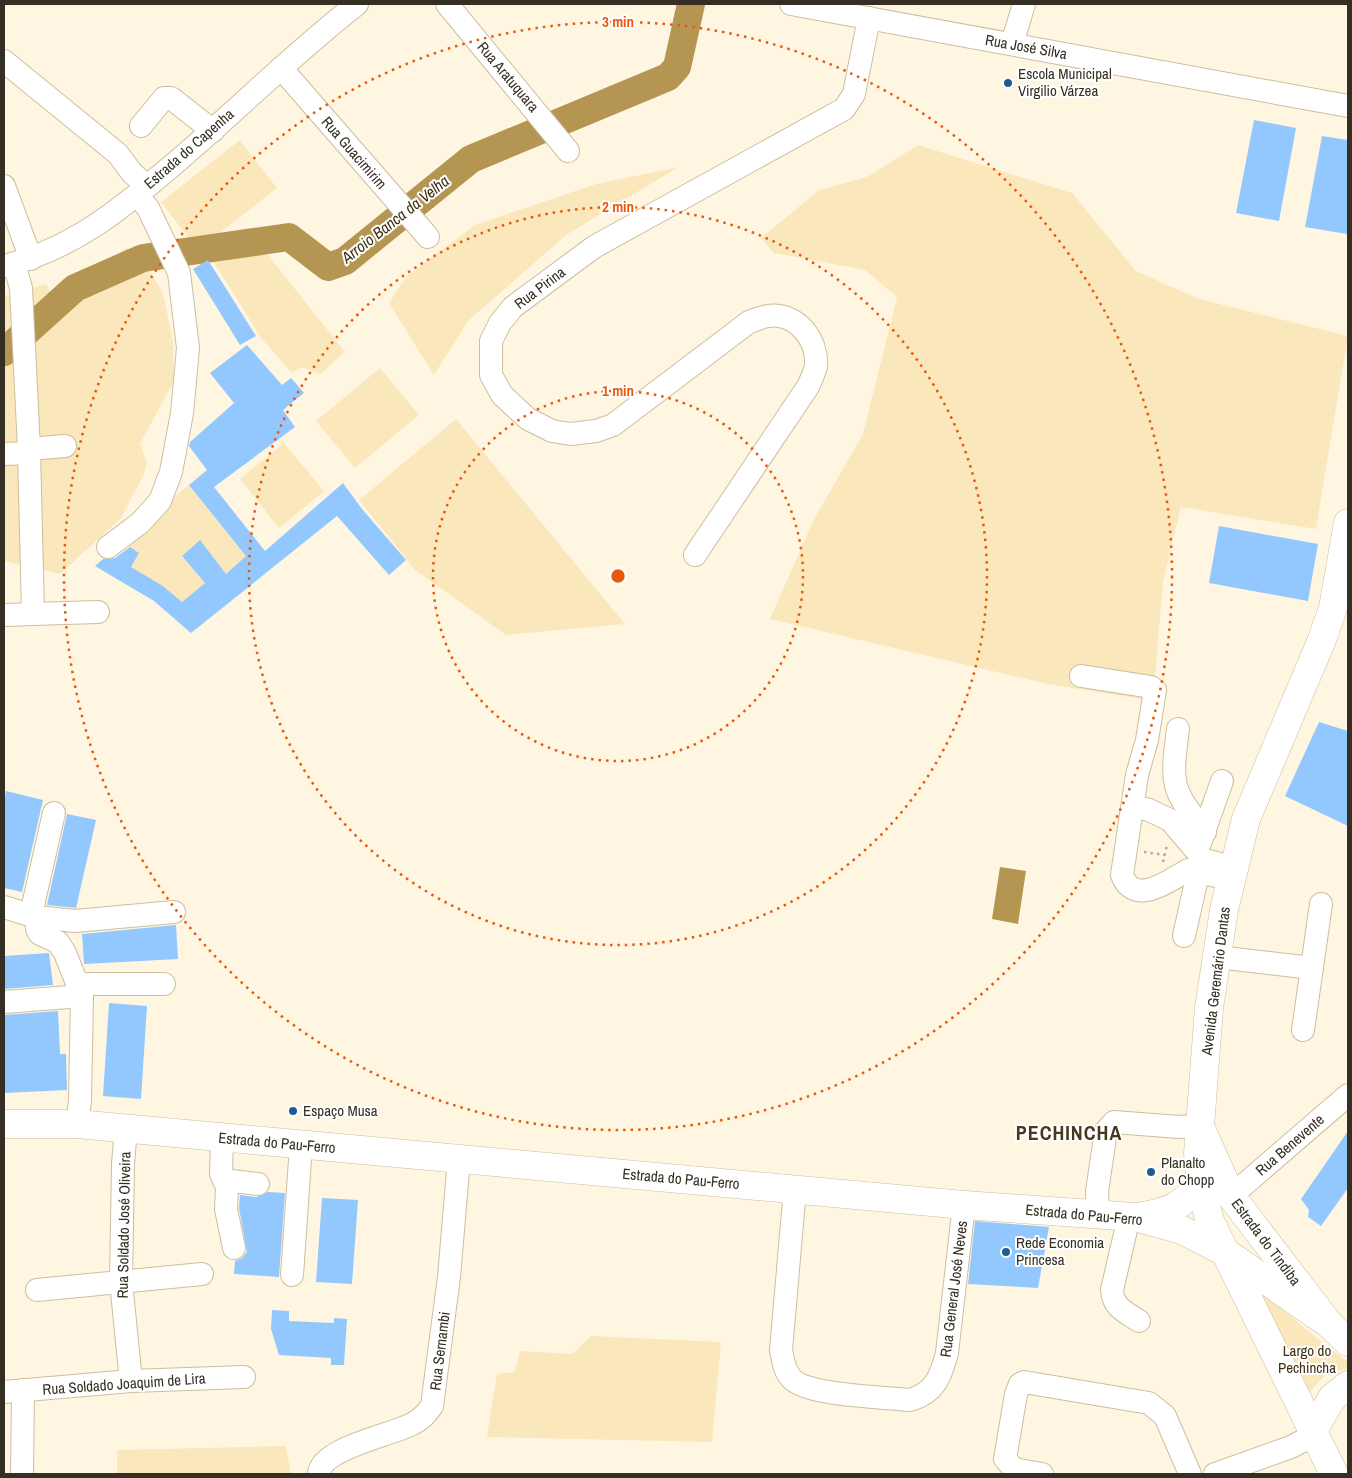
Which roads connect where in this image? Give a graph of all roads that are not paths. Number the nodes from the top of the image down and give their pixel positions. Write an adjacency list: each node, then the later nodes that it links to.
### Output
1 (357, 4): 8 (street, Estrada do Capenha)
2 (447, 4): 13 (street, Rua Aratuquara)
3 (791, 4): 5 (street, Rua José Silva)
4 (1024, 4): 6 (street)
5 (869, 18): 6 (street, Rua José Silva); 23 (street, Rua Pirina)
6 (1012, 44): 10 (street, Rua José Silva)
7 (4, 62): 9 (street)
8 (281, 68): 12 (street, Estrada do Capenha); 16 (street, Rua Guacimirim)
9 (18, 83): 14 (street)
10 (1348, 106)
11 (141, 126): 12 (street)
12 (213, 131): 14 (street, Estrada do Capenha)
13 (568, 150)
14 (139, 185): 17 (street, Estrada do Capenha); 22 (street)
15 (4, 186): 17 (street)
16 (428, 237)
17 (16, 263): 19 (street)
18 (65, 446): 19 (street)
19 (29, 451): 20 (street); 25 (street)
20 (4, 454)
21 (1348, 523): 33 (main road, Avenida Geremário Dantas)
22 (108, 547)
23 (695, 555)
24 (98, 612): 25 (street)
25 (33, 614): 26 (street)
26 (4, 615)
27 (1081, 676): 30 (street)
28 (1178, 729): 32 (street)
29 (1222, 781): 32 (street)
30 (1134, 806): 32 (street); 32 (street)
31 (54, 813): 37 (street)
32 (1200, 857): 33 (street); 38 (street)
33 (1231, 873): 39 (main road, Avenida Geremário Dantas)
34 (1321, 904): 40 (street)
35 (4, 907): 37 (street)
36 (174, 912): 37 (street)
37 (34, 915): 42 (street)
38 (1184, 936)
39 (1217, 957): 40 (street); 48 (main road, Avenida Geremário Dantas)
40 (1312, 968): 44 (street)
41 (164, 984): 42 (street)
42 (79, 990): 43 (street); 47 (street)
43 (4, 1002)
44 (1303, 1030)
45 (1348, 1095): 57 (street, Rua Benevente)
46 (4, 1124): 47 (main road, Estrada do Pau-Ferro)
47 (77, 1124): 49 (main road, Estrada do Pau-Ferro)
48 (1202, 1127): 54 (main road, Avenida Geremário Dantas); 57 (main road, Estrada do Tindiba); 59 (street)
49 (126, 1128): 50 (main road, Estrada do Pau-Ferro); 65 (street, Rua Soldado José Oliveira)
50 (222, 1138): 51 (main road, Estrada do Pau-Ferro); 53 (street)
51 (301, 1159): 52 (main road, Estrada do Pau-Ferro); 63 (street)
52 (459, 1159): 56 (main road, Estrada do Pau-Ferro); 75 (street, Rua Sernambi)
53 (224, 1180): 55 (street); 61 (street)
54 (1201, 1181): 60 (main road); 62 (main road, Avenida Geremário Dantas)
55 (258, 1184)
56 (795, 1189): 58 (main road, Estrada do Pau-Ferro); 58 (street, Rua General José Neves)
57 (1231, 1196): 68 (main road, Estrada do Tindiba)
58 (964, 1206): 59 (main road, Estrada do Pau-Ferro)
59 (1098, 1213): 60 (main road, Estrada do Pau-Ferro)
60 (1132, 1217): 62 (main road, Estrada do Pau-Ferro); 67 (street)
61 (234, 1248)
62 (1225, 1252): 68 (main road, Estrada do Pau-Ferro); 73 (main road, Avenida Geremário Dantas)
63 (288, 1267)
64 (202, 1274): 65 (street)
65 (121, 1282): 66 (street); 70 (street, Rua Soldado José Oliveira)
66 (37, 1290)
67 (1139, 1321)
68 (1338, 1333)
69 (244, 1377): 70 (street, Rua Soldado Joaquim de Lira)
70 (131, 1381): 72 (street, Rua Soldado Joaquim de Lira)
71 (1348, 1384): 73 (main road)
72 (14, 1391): 74 (street)
73 (1314, 1433): 78 (street); 79 (main road, Avenida Geremário Dantas)
74 (22, 1474)
75 (319, 1474)
76 (1042, 1474): 77 (street)
77 (1190, 1474)
78 (1215, 1474)
79 (1334, 1474)

